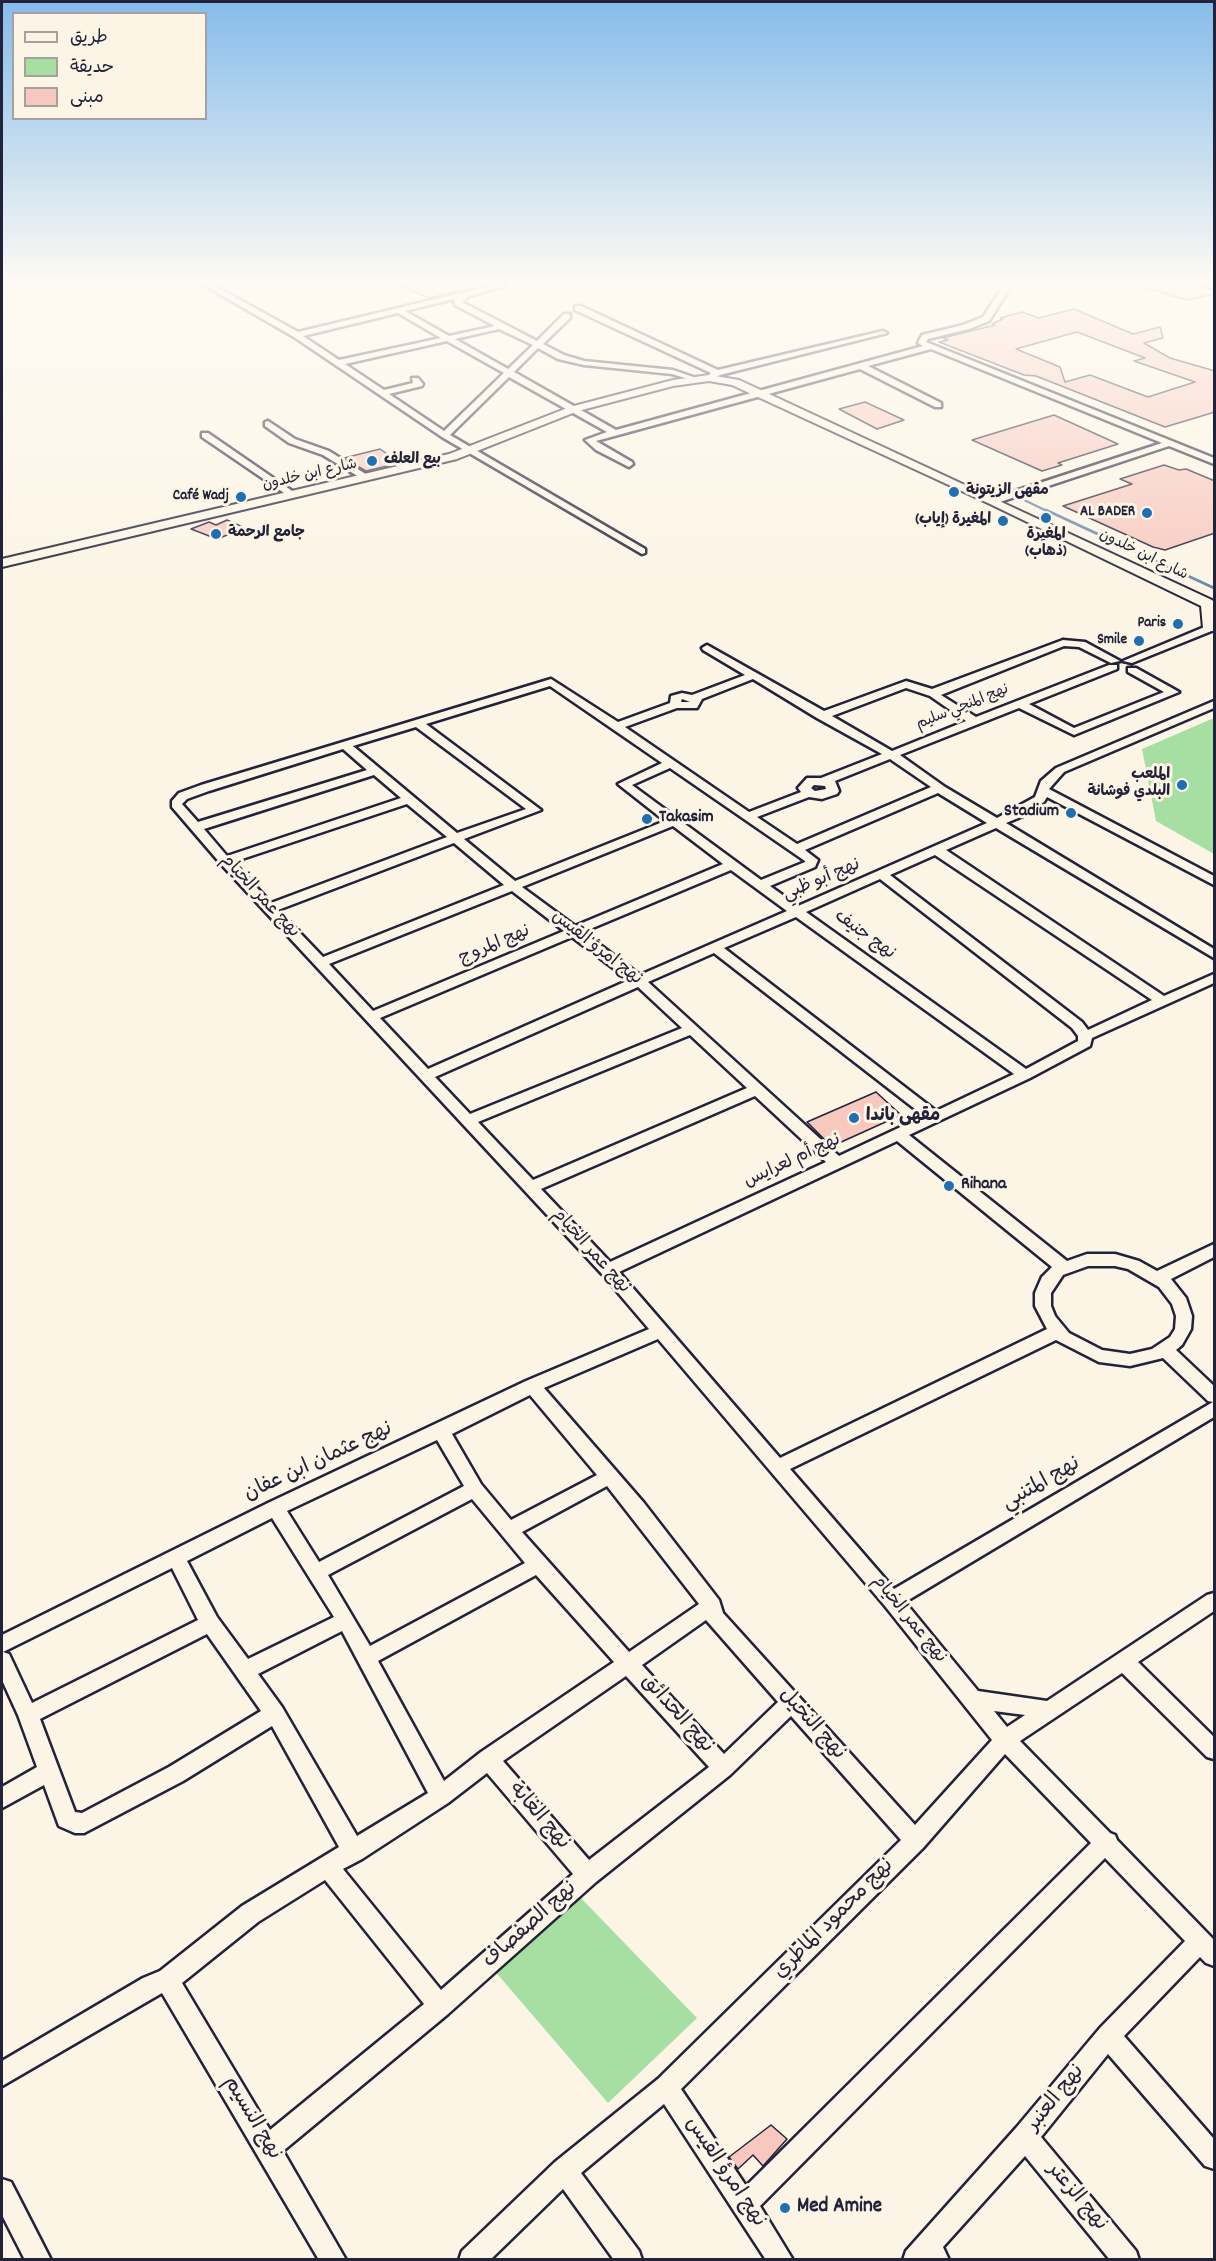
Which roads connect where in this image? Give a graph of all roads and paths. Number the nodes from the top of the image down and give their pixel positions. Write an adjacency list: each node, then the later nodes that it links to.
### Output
1 (378, 391): 10 (street)
2 (392, 391): 10 (street)
3 (490, 391): 17 (street)
4 (542, 391): 13 (street)
5 (649, 391): 13 (street, شارع ابن خلدون)
6 (752, 391): 11 (street, شارع ابن خلدون)
7 (772, 391): 11 (street)
8 (909, 391): 12 (street)
9 (1039, 391): 18 (street)
10 (382, 393): 17 (street)
11 (759, 394): 15 (street); 24 (street, شارع ابن خلدون)
12 (938, 405)
13 (574, 409): 15 (street); 19 (street, شارع ابن خلدون)
14 (268, 424): 22 (street)
15 (613, 432): 21 (street)
16 (204, 435): 23 (street)
17 (445, 435): 19 (street)
18 (1170, 443): 20 (street); 24 (street)
19 (472, 450): 22 (street, شارع ابن خلدون); 25 (street)
20 (1215, 461)
21 (629, 464)
22 (367, 478): 23 (street, شارع ابن خلدون)
23 (293, 495): 26 (street, شارع ابن خلدون)
24 (994, 501): 27 (street, شارع ابن خلدون)
25 (642, 551)
26 (2, 562)
27 (1211, 605): 28 (street)
28 (1213, 630): 30 (street, نهج المنجي سليم)
29 (707, 648): 31 (street)
30 (1124, 665): 32 (street); 34 (street, نهج المنجي سليم); 34 (street)
31 (752, 676): 35 (street); 38 (street)
32 (934, 694): 35 (street); 36 (street)
33 (1215, 704): 44 (street, نهج أبو ظبي)
34 (1023, 706): 36 (street, نهج المنجي سليم); 40 (street, نهج المنجي سليم)
35 (821, 716): 40 (street)
36 (974, 721): 40 (street, نهج المنجي سليم)
37 (418, 723): 38 (street, نهج عمر الخيام); 39 (street, نهج عمر الخيام); 50 (street)
38 (618, 726): 41 (street)
39 (345, 745): 42 (street, نهج امرؤ القيس); 49 (street, نهج عمر الخيام)
40 (894, 757): 43 (street); 46 (street, نهج المنجي سليم)
41 (672, 763): 46 (street); 47 (street, نهج جنيف)
42 (375, 771): 45 (street, نهج امرؤ القيس); 49 (street)
43 (940, 789): 48 (street); 51 (street)
44 (1043, 790): 48 (street, نهج أبو ظبي); 56 (street)
45 (409, 799): 50 (street, نهج امرؤ القيس); 53 (street)
46 (749, 816): 51 (street)
47 (673, 822): 54 (street, نهج جنيف); 58 (street)
48 (998, 823): 52 (street, نهج أبو ظبي); 63 (street)
49 (196, 827): 53 (street, نهج عمر الخيام)
50 (457, 837): 58 (street, نهج امرؤ القيس); 59 (street)
51 (797, 849): 57 (street)
52 (937, 850): 55 (street, نهج أبو ظبي); 67 (street)
53 (225, 861): 59 (street, نهج عمر الخيام)
54 (732, 865): 57 (street, نهج جنيف); 61 (street, نهج المروج)
55 (882, 875): 60 (street, نهج أبو ظبي); 70 (street)
56 (1215, 881)
57 (761, 885): 60 (street, نهج جنيف)
58 (513, 886): 61 (street, نهج امرؤ القيس); 64 (street)
59 (270, 908): 64 (street, نهج عمر الخيام)
60 (797, 910): 62 (street, نهج أبو ظبي); 72 (street, نهج جنيف)
61 (575, 932): 65 (street, نهج امرؤ القيس); 68 (street, نهج المروج)
62 (714, 947): 65 (street, نهج أبو ظبي); 74 (street)
63 (1215, 954)
64 (320, 963): 68 (street, نهج عمر الخيام)
65 (639, 981): 69 (street, نهج امرؤ القيس); 71 (street, نهج أبو ظبي)
66 (1211, 984): 67 (street, نهج أم لعرايس)
67 (1164, 1002): 70 (street, نهج أم لعرايس)
68 (371, 1017): 71 (street, نهج عمر الخيام)
69 (692, 1029): 73 (street, نهج امرؤ القيس); 75 (street)
70 (1081, 1030): 72 (street, نهج أم لعرايس)
71 (427, 1075): 75 (street, نهج عمر الخيام)
72 (1024, 1075): 74 (street, نهج أم لعرايس)
73 (757, 1089): 77 (street, نهج امرؤ القيس); 78 (street)
74 (934, 1117): 76 (street, نهج أم لعرايس)
75 (469, 1120): 78 (street, نهج عمر الخيام)
76 (898, 1134): 77 (street, نهج أم لعرايس); 80 (street)
77 (837, 1162): 81 (street, نهج أم لعرايس)
78 (531, 1187): 81 (street, نهج عمر الخيام)
79 (1215, 1250): 82 (street)
80 (1063, 1267): 82 (street); 84 (street)
81 (608, 1270): 83 (street, نهج عمر الخيام)
82 (1158, 1278): 85 (street)
83 (660, 1330): 86 (street, نهج عثمان ابن عفان); 90 (street, نهج عمر الخيام)
84 (1057, 1332): 85 (street); 90 (street)
85 (1165, 1350): 87 (street)
86 (532, 1386): 89 (street, نهج عثمان ابن عفان); 91 (street, نهج النخيل)
87 (1215, 1396)
88 (1215, 1409): 98 (street, نهج المتنبي)
89 (441, 1431): 92 (street, نهج الحدائق); 93 (street, نهج عثمان ابن عفان)
90 (778, 1467): 98 (street, نهج عمر الخيام)
91 (609, 1477): 94 (street); 100 (street, نهج النخيل)
92 (475, 1488): 94 (street, نهج الحدائق); 97 (street)
93 (275, 1508): 95 (street, نهج عثمان ابن عفان); 97 (street)
94 (510, 1529): 96 (street, نهج الحدائق)
95 (176, 1558): 102 (street); 103 (street, نهج عثمان ابن عفان)
96 (538, 1565): 104 (street); 107 (street, نهج الحدائق)
97 (316, 1572): 101 (street)
98 (892, 1599): 109 (street, نهج عمر الخيام)
99 (1215, 1601): 106 (street, نهج محمود الماطري)
100 (712, 1606): 107 (street); 110 (street, نهج النخيل)
101 (346, 1620): 104 (street); 108 (street)
102 (210, 1623): 108 (street); 113 (street)
103 (2, 1644)
104 (365, 1658): 119 (street)
105 (2, 1660): 113 (street)
106 (1123, 1661): 111 (street, نهج محمود الماطري); 115 (street)
107 (629, 1663): 116 (street); 117 (street, نهج الحدائق)
108 (246, 1670): 112 (street)
109 (972, 1699): 111 (street); 114 (street, نهج عمر الخيام)
110 (791, 1703): 117 (street, نهج الصفصاف); 121 (street, نهج النخيل)
111 (1050, 1710): 114 (street, نهج محمود الماطري)
112 (275, 1713): 118 (street); 123 (street)
113 (28, 1715): 118 (street)
114 (1005, 1740): 121 (street, نهج محمود الماطري); 122 (street, نهج عمر الخيام)
115 (1215, 1750)
116 (488, 1759): 119 (street); 125 (street, نهج الغابة)
117 (723, 1768): 125 (street, نهج الصفصاف)
118 (47, 1772): 120 (street)
119 (441, 1796): 123 (street)
120 (2, 1798)
121 (915, 1840): 131 (street, نهج محمود الماطري)
122 (1107, 1842): 126 (street, نهج عمر الخيام); 137 (street)
123 (354, 1852): 124 (street)
124 (326, 1864): 127 (street); 128 (street)
125 (588, 1875): 128 (street, نهج الصفصاف)
126 (1207, 1948): 129 (street, نهج العنبر)
127 (167, 1980): 130 (street); 133 (street, نهج النسيم)
128 (440, 2006): 133 (street, نهج الصفصاف)
129 (1108, 2036): 132 (street, نهج العنبر); 134 (street)
130 (2, 2074)
131 (666, 2087): 135 (street, نهج محمود الماطري); 137 (street, نهج امرؤ القيس)
132 (1025, 2138): 138 (street, نهج العنبر); 144 (street, نهج الزعتر)
133 (269, 2147): 140 (street, نهج النسيم)
134 (1215, 2157)
135 (564, 2170): 141 (street, نهج محمود الماطري); 142 (street)
136 (2, 2191): 139 (street)
137 (745, 2204): 143 (street, نهج امرؤ القيس)
138 (926, 2255)
139 (39, 2259)
140 (334, 2259)
141 (471, 2259)
142 (630, 2259)
143 (781, 2259)
144 (1127, 2259)

